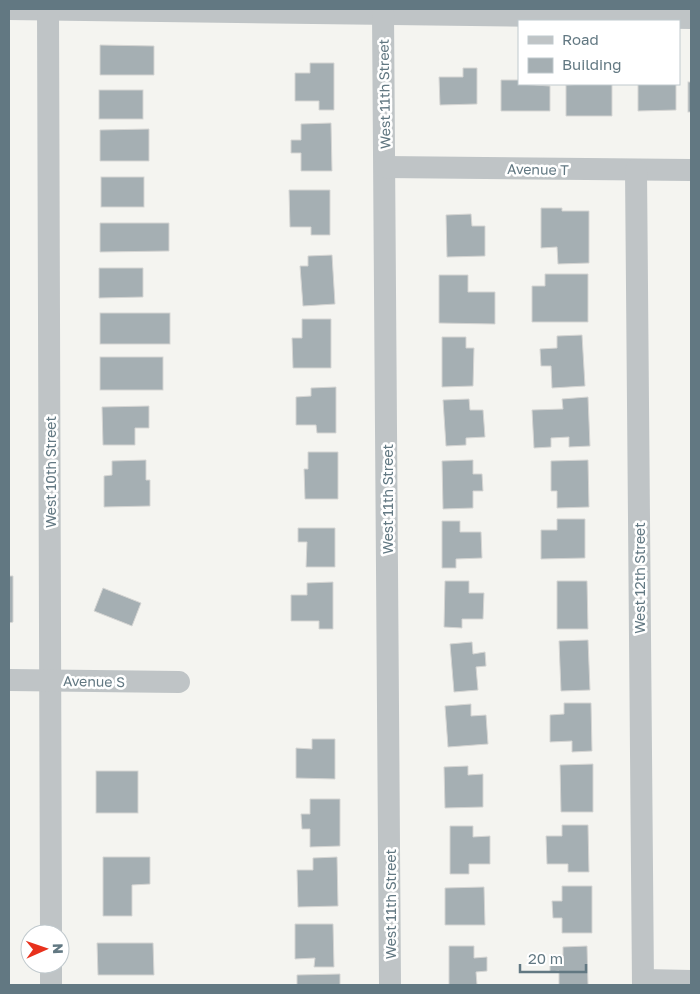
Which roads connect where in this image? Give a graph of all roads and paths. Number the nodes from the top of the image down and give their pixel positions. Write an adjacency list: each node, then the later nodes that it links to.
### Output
1 (9, 10): 2 (street)
2 (48, 10): 3 (street); 9 (street, West 10th Street)
3 (382, 14): 4 (street); 5 (street, West 11th Street)
4 (691, 18)
5 (385, 167): 6 (street, Avenue T); 14 (street, West 11th Street)
6 (636, 170): 7 (street, Avenue T); 13 (street, West 12th Street)
7 (691, 170)
8 (9, 680): 9 (street, Avenue S)
9 (51, 680): 10 (street, Avenue S); 11 (street, West 10th Street)
10 (179, 682)
11 (51, 924)
12 (691, 981): 13 (street)
13 (643, 983)
14 (390, 985)

